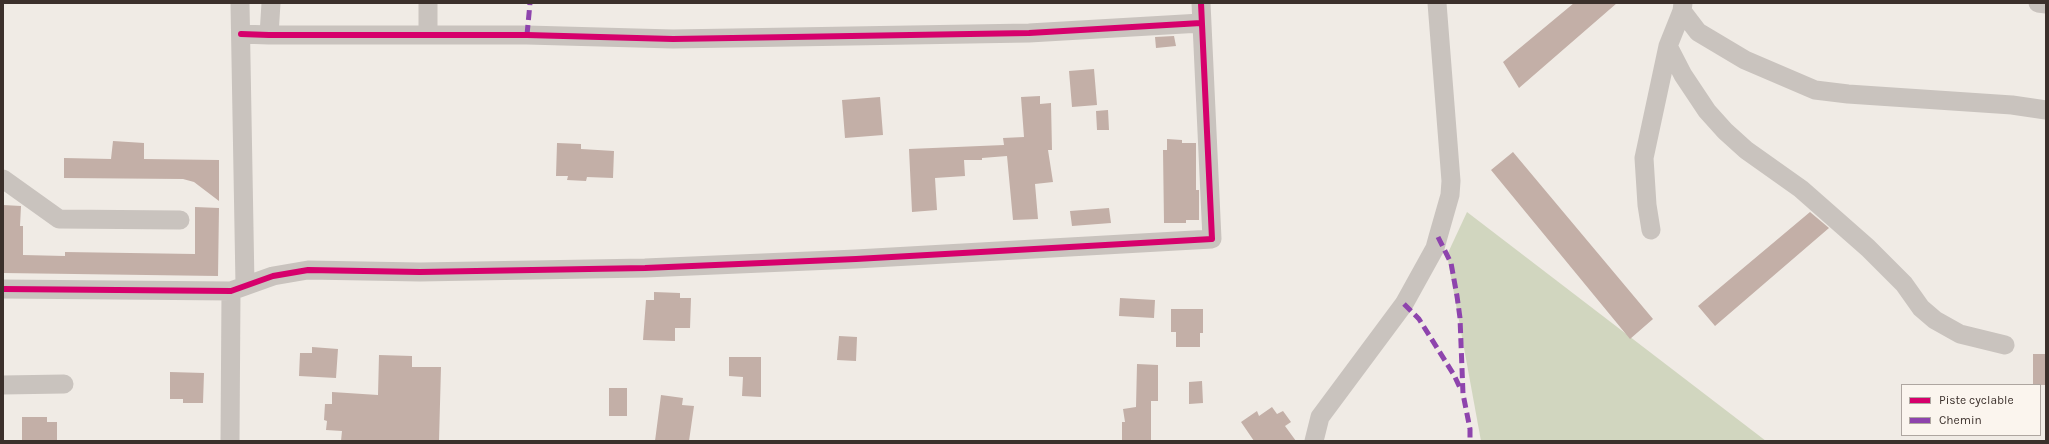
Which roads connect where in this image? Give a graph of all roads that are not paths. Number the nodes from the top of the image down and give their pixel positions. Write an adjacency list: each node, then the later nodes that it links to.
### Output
1 (240, 3): 10 (street)
2 (271, 3): 11 (street)
3 (428, 3): 12 (street)
4 (1201, 3): 9 (street)
5 (1437, 3): 24 (street)
6 (2038, 3): 7 (street)
7 (2046, 4)
8 (1682, 7): 13 (street); 14 (street)
9 (1201, 23): 12 (street); 18 (street)
10 (241, 34): 11 (street); 18 (street)
11 (269, 35): 12 (street)
12 (428, 36)
13 (1668, 46): 17 (street); 20 (street)
14 (2046, 110)
15 (3, 179): 16 (street)
16 (180, 220)
17 (1651, 230)
18 (238, 288): 19 (street); 23 (street)
19 (3, 289)
20 (2005, 345)
21 (64, 384): 22 (street)
22 (3, 385)
23 (230, 441)
24 (1314, 441)

